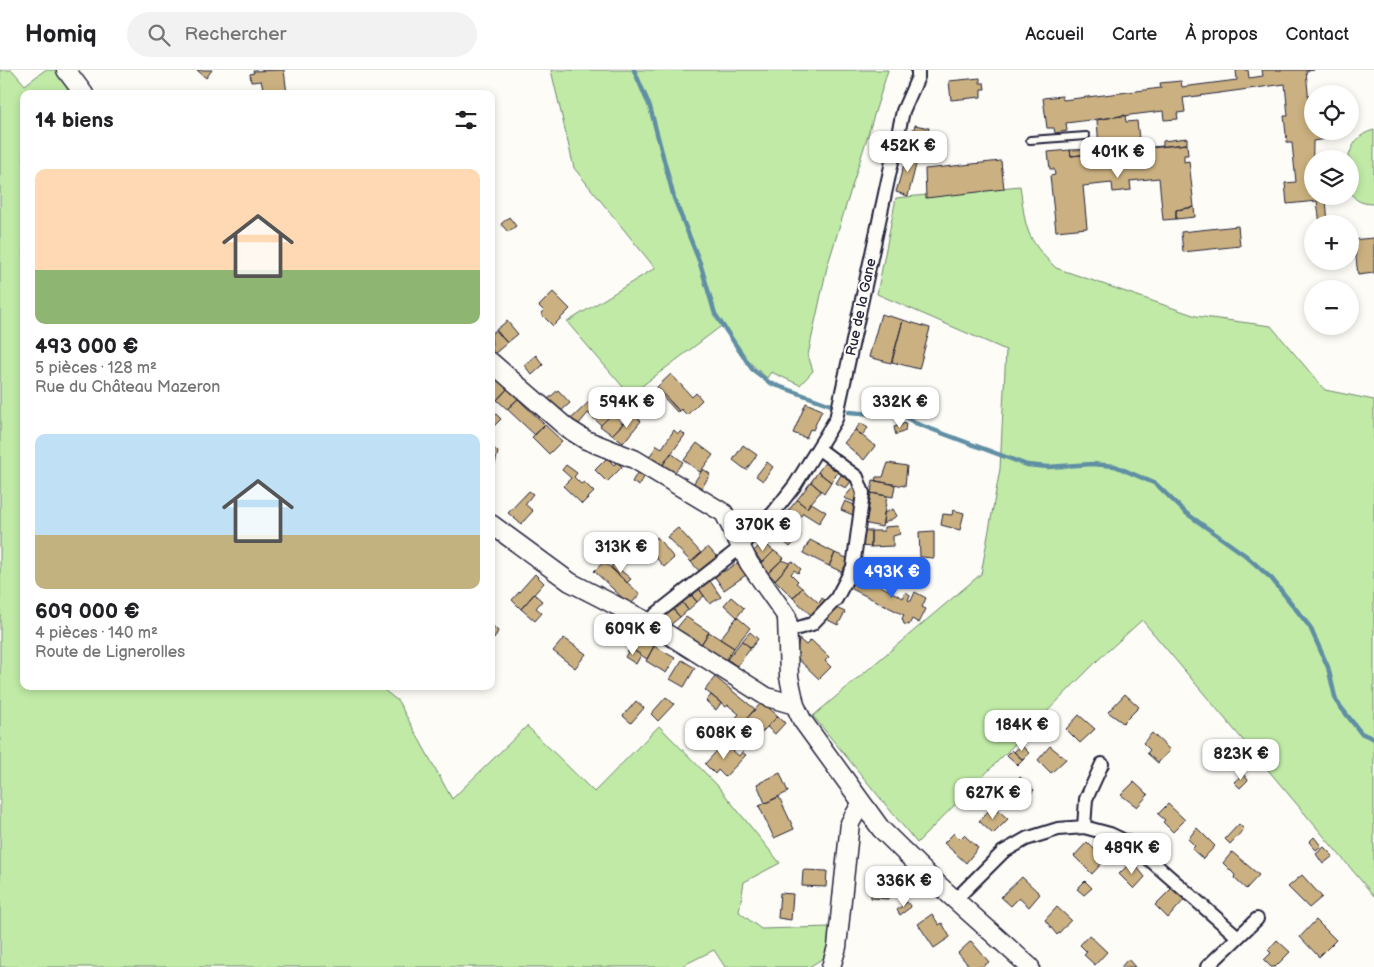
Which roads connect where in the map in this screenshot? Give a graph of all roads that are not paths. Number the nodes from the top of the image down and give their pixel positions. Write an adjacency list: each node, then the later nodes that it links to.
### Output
1 (66, 70): 4 (street)
2 (931, 70): 3 (street)
3 (918, 73): 8 (street, Rue de la Gane)
4 (81, 90)
5 (1086, 136): 6 (lane)
6 (1030, 140)
7 (495, 365): 10 (street)
8 (819, 449): 10 (street, Rue de la Gane); 12 (street)
9 (495, 527): 11 (street)
10 (741, 547): 11 (street, Rue de la Gane); 12 (street)
11 (650, 623): 13 (street)
12 (788, 631): 13 (street)
13 (795, 705): 15 (street)
14 (1102, 764): 16 (street)
15 (861, 804): 17 (street); 20 (street)
16 (1084, 827): 17 (street); 19 (street)
17 (955, 900): 21 (street)
18 (1257, 919): 19 (street)
19 (1238, 937): 22 (street)
20 (831, 967)
21 (1030, 967)
22 (1207, 967)

